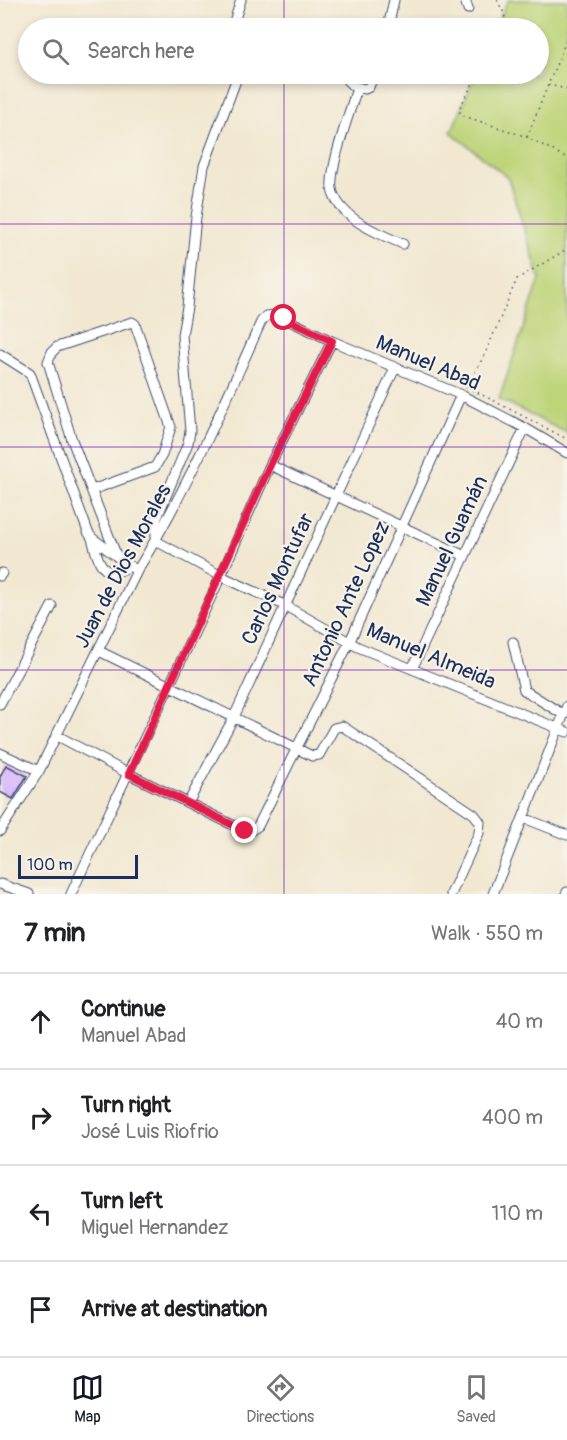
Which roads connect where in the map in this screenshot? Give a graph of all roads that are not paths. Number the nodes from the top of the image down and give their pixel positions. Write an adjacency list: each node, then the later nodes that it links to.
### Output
1 (241, 0): 3 (street)
2 (394, 0): 4 (street)
3 (235, 18)
4 (390, 18)
5 (235, 84): 22 (street)
6 (351, 84): 8 (street)
7 (370, 84): 8 (street)
8 (357, 88): 9 (street)
9 (404, 244)
10 (271, 314): 11 (street, Manuel Abad); 22 (street, Juan de Dios Morales)
11 (332, 341): 13 (street, Manuel Abad); 17 (street)
12 (0, 354): 21 (street)
13 (395, 368): 14 (street, Manuel Abad); 19 (street, Carlos Montufar)
14 (464, 391): 15 (street, Manuel Abad); 20 (street, Antonio Ante Lopez)
15 (525, 428): 16 (street, Manuel Abad); 24 (street, Manuel Guamán)
16 (567, 453)
17 (270, 465): 19 (street); 26 (street)
18 (92, 490): 18 (street); 23 (street)
19 (337, 496): 20 (street); 27 (street, Carlos Montufar)
20 (402, 527): 24 (street); 29 (street, Antonio Ante Lopez)
21 (92, 538): 23 (street); 25 (street)
22 (156, 541): 25 (street, Juan de Dios Morales); 26 (street, Manuel Almeida)
23 (117, 556): 25 (street)
24 (465, 556): 32 (street, Manuel Guamán)
25 (134, 569): 31 (street, Juan de Dios Morales)
26 (221, 576): 27 (street, Manuel Almeida); 33 (street)
27 (284, 605): 29 (street, Manuel Almeida); 36 (street, Carlos Montufar)
28 (52, 606): 34 (street)
29 (350, 641): 32 (street, Manuel Almeida); 39 (street, Antonio Ante Lopez)
30 (513, 642): 35 (street)
31 (99, 651): 33 (street); 38 (street, Juan de Dios Morales)
32 (412, 669): 37 (street, Manuel Almeida)
33 (168, 685): 36 (street); 42 (street)
34 (0, 704)
35 (565, 710): 37 (street)
36 (234, 717): 39 (street); 43 (street, Carlos Montufar)
37 (563, 730): 44 (street)
38 (56, 735): 41 (street, Juan de Dios Morales); 42 (street)
39 (297, 748): 43 (street, Antonio Ante Lopez); 50 (street)
40 (0, 753): 41 (street)
41 (39, 771): 45 (street, Juan de Dios Morales)
42 (129, 774): 43 (street); 49 (street)
43 (188, 802)
44 (524, 818): 46 (street); 51 (street)
45 (0, 831)
46 (567, 835)
47 (0, 884): 48 (street)
48 (29, 894)
49 (71, 894)
50 (451, 894)
51 (493, 894)

